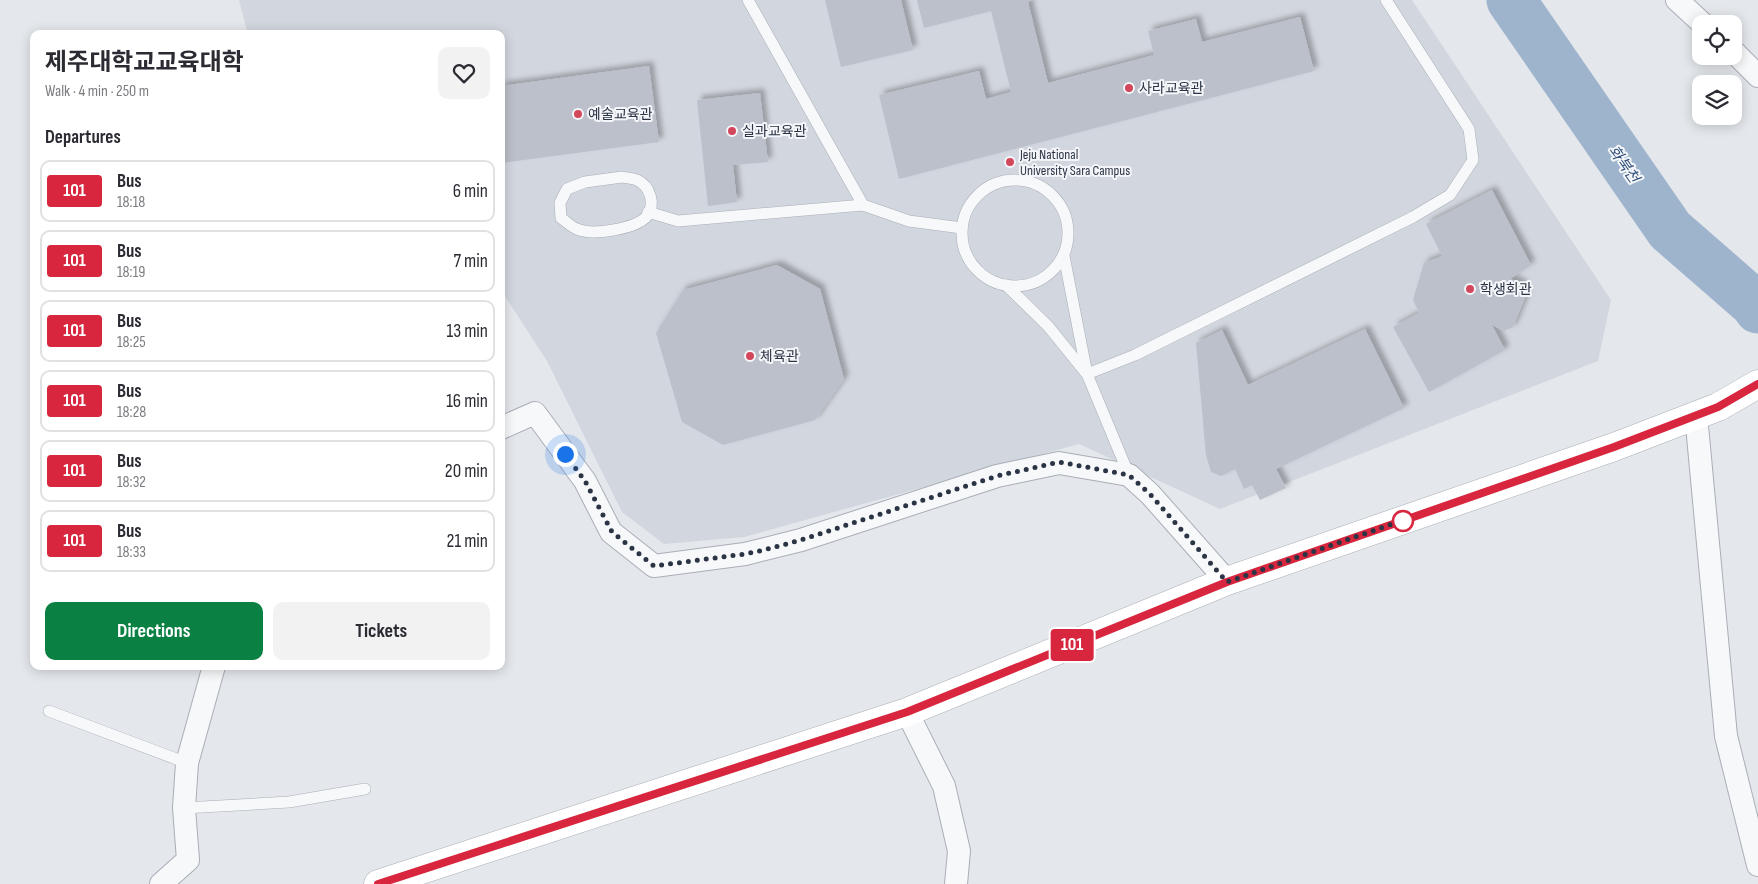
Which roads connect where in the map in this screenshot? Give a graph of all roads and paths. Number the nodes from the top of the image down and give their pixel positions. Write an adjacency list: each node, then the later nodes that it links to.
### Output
1 (748, 0): 7 (lane)
2 (1386, 0): 12 (lane)
3 (1676, 0): 4 (street)
4 (1693, 15)
5 (1742, 60): 6 (street)
6 (1758, 76)
7 (863, 205): 8 (lane); 9 (lane)
8 (648, 212): 8 (lane)
9 (962, 228): 10 (lane); 11 (lane)
10 (1064, 256): 11 (lane); 12 (lane)
11 (1006, 285): 12 (lane)
12 (1087, 374): 16 (lane)
13 (1758, 384): 14 (main road)
14 (1708, 411): 17 (main road); 24 (street)
15 (505, 426): 16 (street)
16 (1129, 475): 17 (street)
17 (1227, 582): 20 (main road)
18 (213, 670): 21 (street)
19 (49, 711): 21 (lane)
20 (907, 712): 26 (main road); 27 (street)
21 (187, 763): 23 (street)
22 (365, 789): 23 (lane)
23 (184, 808): 25 (street)
24 (1758, 865)
25 (161, 884)
26 (378, 884)
27 (956, 884)

